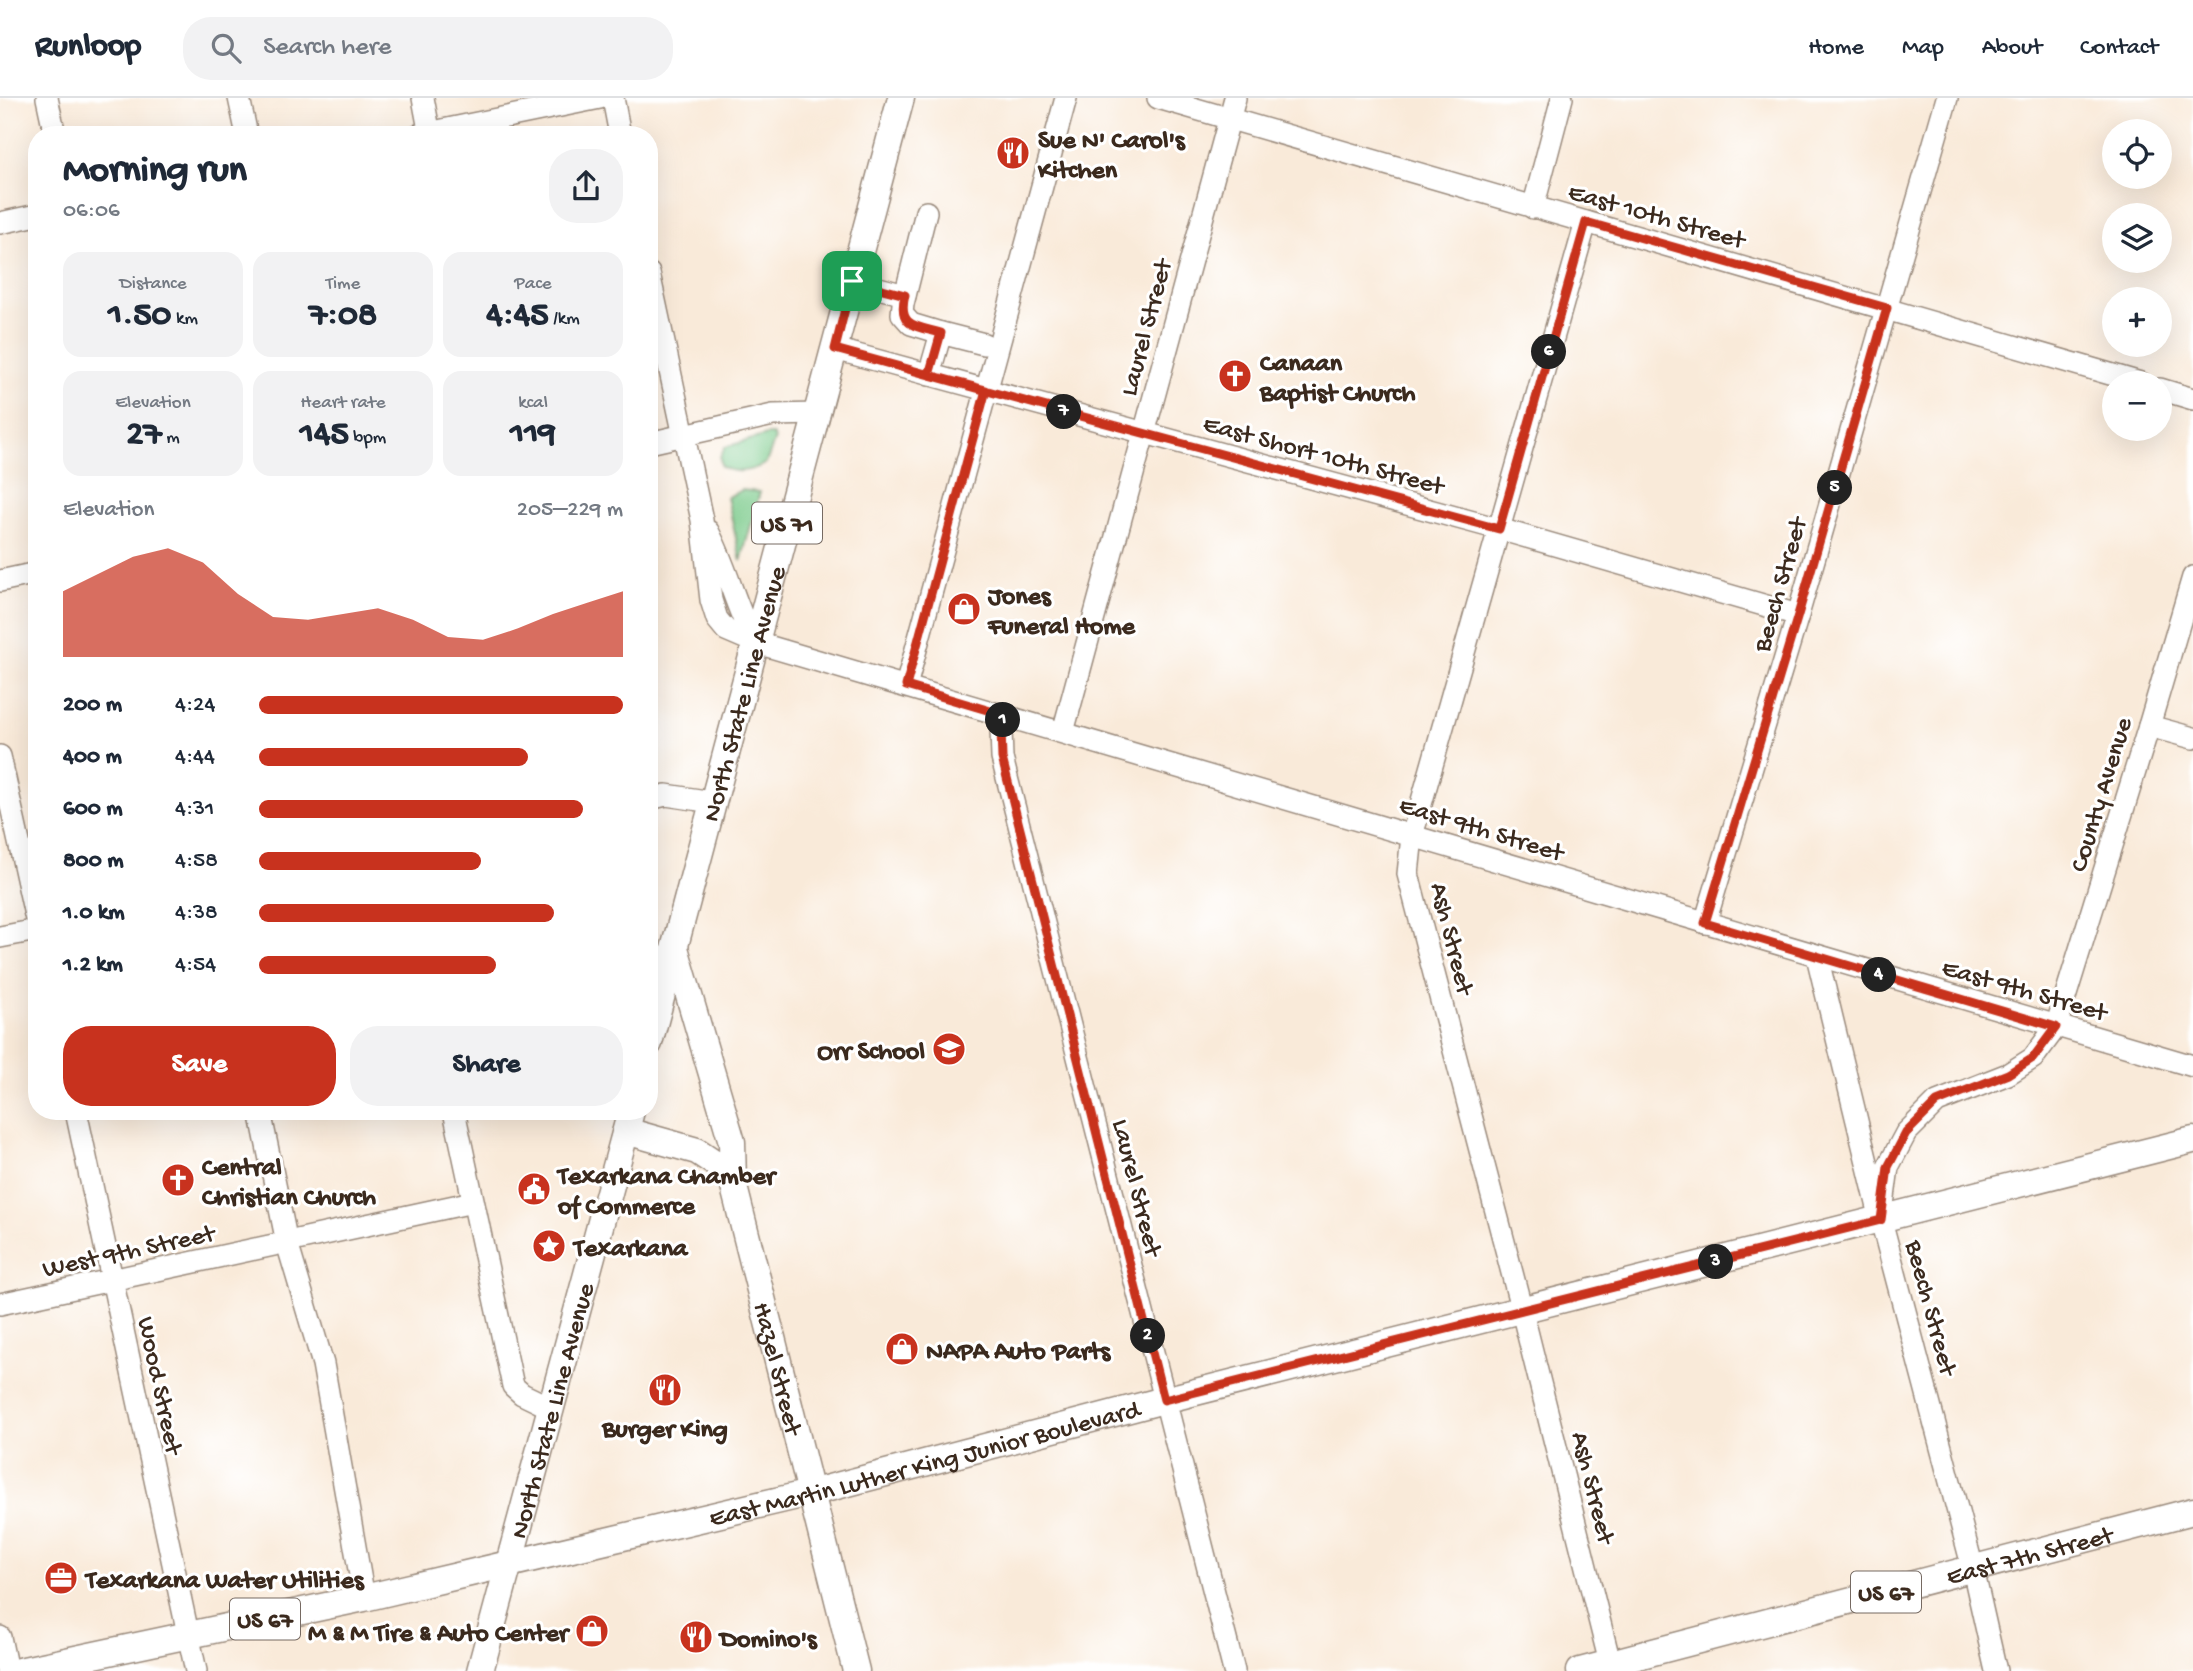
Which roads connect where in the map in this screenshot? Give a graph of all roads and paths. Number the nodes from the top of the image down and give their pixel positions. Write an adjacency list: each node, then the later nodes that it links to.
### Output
1 (47, 98): 12 (street)
2 (239, 98): 13 (street)
3 (423, 98): 14 (street)
4 (600, 98): 15 (street)
5 (613, 98): 16 (street)
6 (901, 98): 22 (main road, North State Line Avenue / US 71)
7 (1066, 98): 31 (street)
8 (1158, 98): 11 (street, East 10th Street)
9 (1562, 98): 17 (street)
10 (1947, 98): 24 (street, Beech Street)
11 (1232, 108): 17 (street, East 10th Street); 35 (street, Laurel Street)
12 (53, 126)
13 (245, 126)
14 (425, 126)
15 (465, 126)
16 (618, 126)
17 (1533, 208): 20 (street, East 10th Street)
18 (926, 212): 23 (street)
19 (28, 217): 21 (street)
20 (1586, 222): 24 (street, East 10th Street); 38 (street, Ash Street)
21 (0, 223)
22 (852, 281): 23 (street); 28 (main road, North State Line Avenue / US 71)
23 (905, 295): 26 (street)
24 (1887, 308): 29 (street, East 10th Street); 42 (street, Beech Street)
25 (658, 316): 36 (street)
26 (941, 333): 27 (street); 30 (street)
27 (984, 344)
28 (835, 349): 30 (street, East Short 10th Street); 34 (main road, North State Line Avenue / US 71)
29 (2102, 371)
30 (929, 375): 31 (street, East Short 10th Street)
31 (986, 390): 35 (street, East Short 10th Street); 44 (street)
32 (2172, 393): 33 (street)
33 (2193, 399)
34 (817, 414): 36 (street); 43 (main road, North State Line Avenue / US 71)
35 (1144, 434): 38 (street, East Short 10th Street); 47 (street, Laurel Street)
36 (683, 436): 37 (street); 43 (street)
37 (658, 441)
38 (1499, 529): 42 (street, East Short 10th Street); 52 (street, Ash Street)
39 (28, 575): 41 (street)
40 (2193, 578): 46 (street, County Avenue)
41 (0, 581)
42 (1798, 615): 54 (street, Beech Street)
43 (754, 642): 44 (street, East 9th Street); 51 (main road, North State Line Avenue / US 71)
44 (906, 686): 45 (street, East 9th Street)
45 (1004, 715): 47 (street, East 9th Street); 74 (street, Laurel Street)
46 (2149, 726): 48 (street); 60 (street, County Avenue)
47 (1063, 732): 52 (street, East 9th Street)
48 (2193, 738)
49 (0, 756): 53 (street)
50 (658, 797): 51 (street)
51 (713, 802): 57 (main road, North State Line Avenue / US 71)
52 (1412, 836): 54 (street, East 9th Street); 73 (street, Ash Street)
53 (28, 883)
54 (1705, 923): 58 (street, East 9th Street)
55 (28, 932): 56 (street)
56 (0, 937)
57 (675, 948): 59 (main road, North State Line Avenue); 67 (main road, Hazel Street)
58 (1816, 956): 60 (street, East 9th Street); 69 (street, Beech Street)
59 (658, 1010)
60 (2056, 1027): 61 (street, East 9th Street); 69 (street, County Avenue)
61 (2193, 1066)
62 (78, 1120): 71 (street, Wood Street)
63 (262, 1120): 70 (street)
64 (456, 1120): 68 (street)
65 (628, 1121): 67 (main road); 75 (main road, North State Line Avenue)
66 (2193, 1140): 69 (main road, East Martin Luther King Junior Boulevard / US 67)
67 (733, 1183): 76 (main road, Hazel Street)
68 (473, 1202): 70 (street, West 9th Street); 75 (street)
69 (1881, 1220): 73 (main road, East Martin Luther King Junior Boulevard / US 67); 79 (street, Beech Street)
70 (287, 1243): 71 (street, West 9th Street); 80 (street)
71 (111, 1281): 72 (street, West 9th Street); 81 (street, Wood Street)
72 (0, 1304)
73 (1522, 1311): 74 (main road, East Martin Luther King Junior Boulevard / US 67); 83 (street, Ash Street)
74 (1164, 1400): 76 (main road, East Martin Luther King Junior Boulevard / US 67); 89 (street, Laurel Street)
75 (551, 1408): 78 (main road, North State Line Avenue)
76 (810, 1493): 78 (main road, East Martin Luther King Junior Boulevard / US 67); 88 (main road, Hazel Street)
77 (2193, 1511): 79 (main road, East 7th Street / US 67)
78 (509, 1564): 80 (main road, US 67); 87 (main road, North State Line Avenue)
79 (1973, 1569): 83 (main road, East 7th Street / US 67); 91 (street, Beech Street)
80 (364, 1598): 81 (main road, US 67)
81 (188, 1635): 85 (main road, US 67); 86 (street, Wood Street)
82 (0, 1637): 84 (street)
83 (1611, 1667): 90 (main road, East 7th Street / US 67)
84 (7, 1671)
85 (19, 1671)
86 (196, 1671)
87 (480, 1671)
88 (856, 1671)
89 (1234, 1671)
90 (1580, 1671)
91 (1996, 1671)

